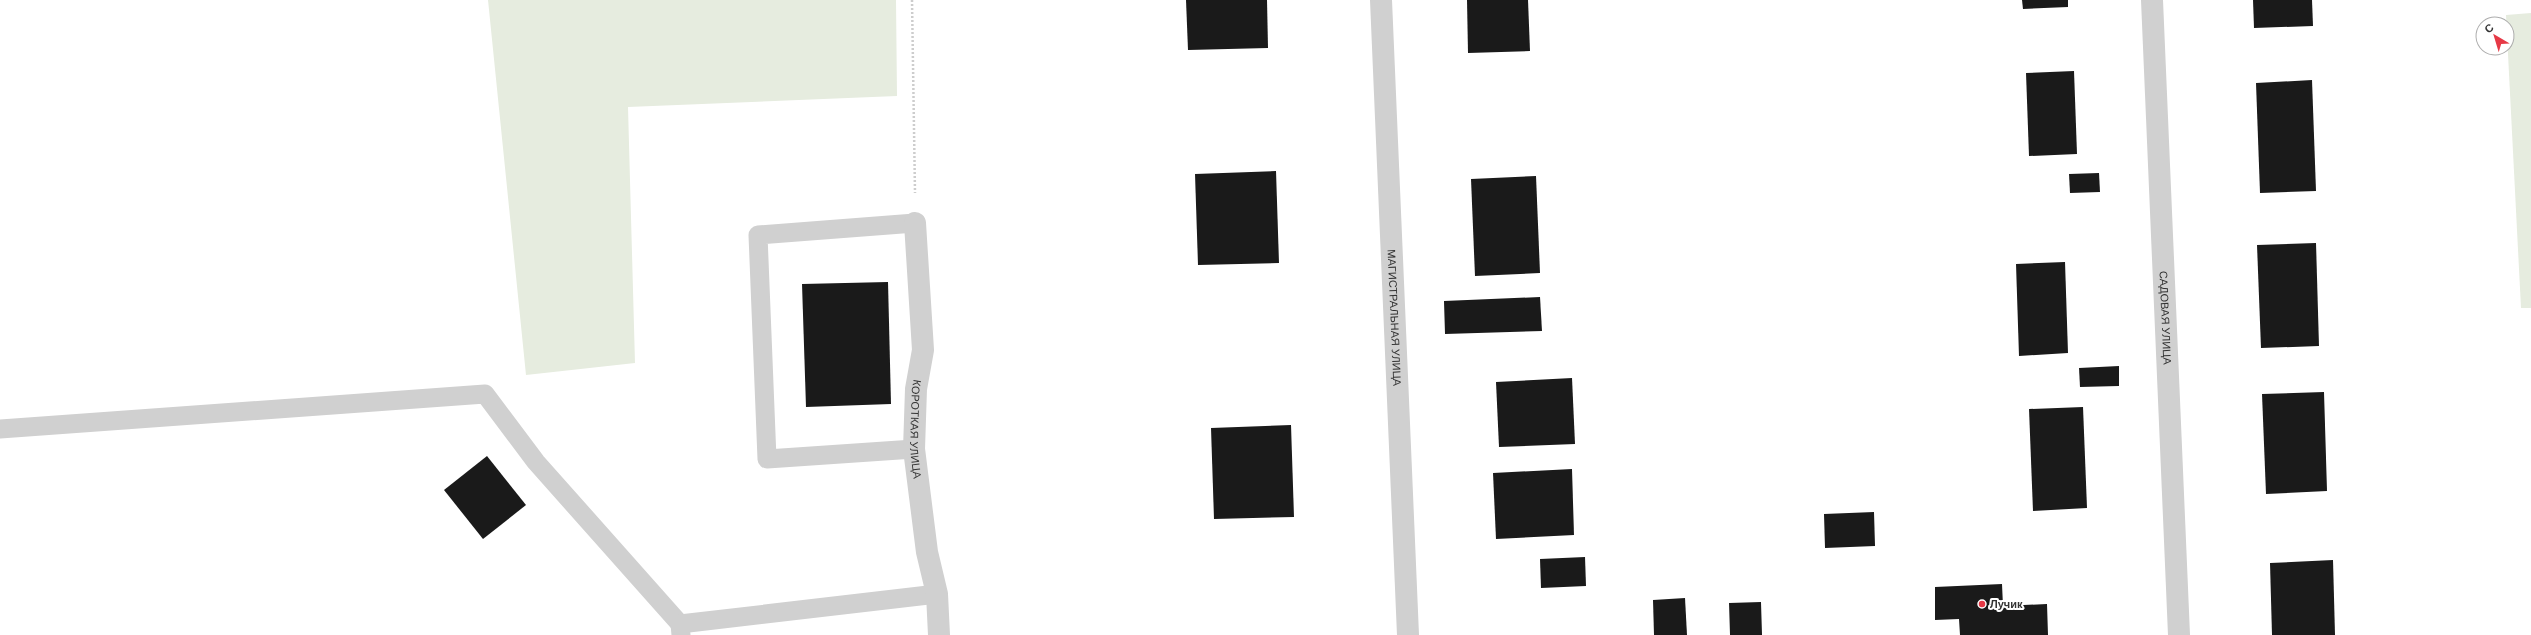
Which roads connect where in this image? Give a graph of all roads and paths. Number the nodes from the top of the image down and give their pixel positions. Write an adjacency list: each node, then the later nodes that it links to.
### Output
1 (912, 0): 4 (path)
2 (1381, 0): 10 (street, МАГИСТРАЛЬНАЯ УЛИЦА)
3 (2152, 0): 11 (street, САДОВАЯ УЛИЦА)
4 (915, 223): 6 (street, КОРОТКАЯ УЛИЦА); 6 (lane)
5 (0, 429): 8 (lane)
6 (914, 449): 7 (street, КОРОТКАЯ УЛИЦА)
7 (937, 594): 8 (lane); 9 (street, КОРОТКАЯ УЛИЦА)
8 (680, 630)
9 (940, 635)
10 (1408, 635)
11 (2178, 635)

